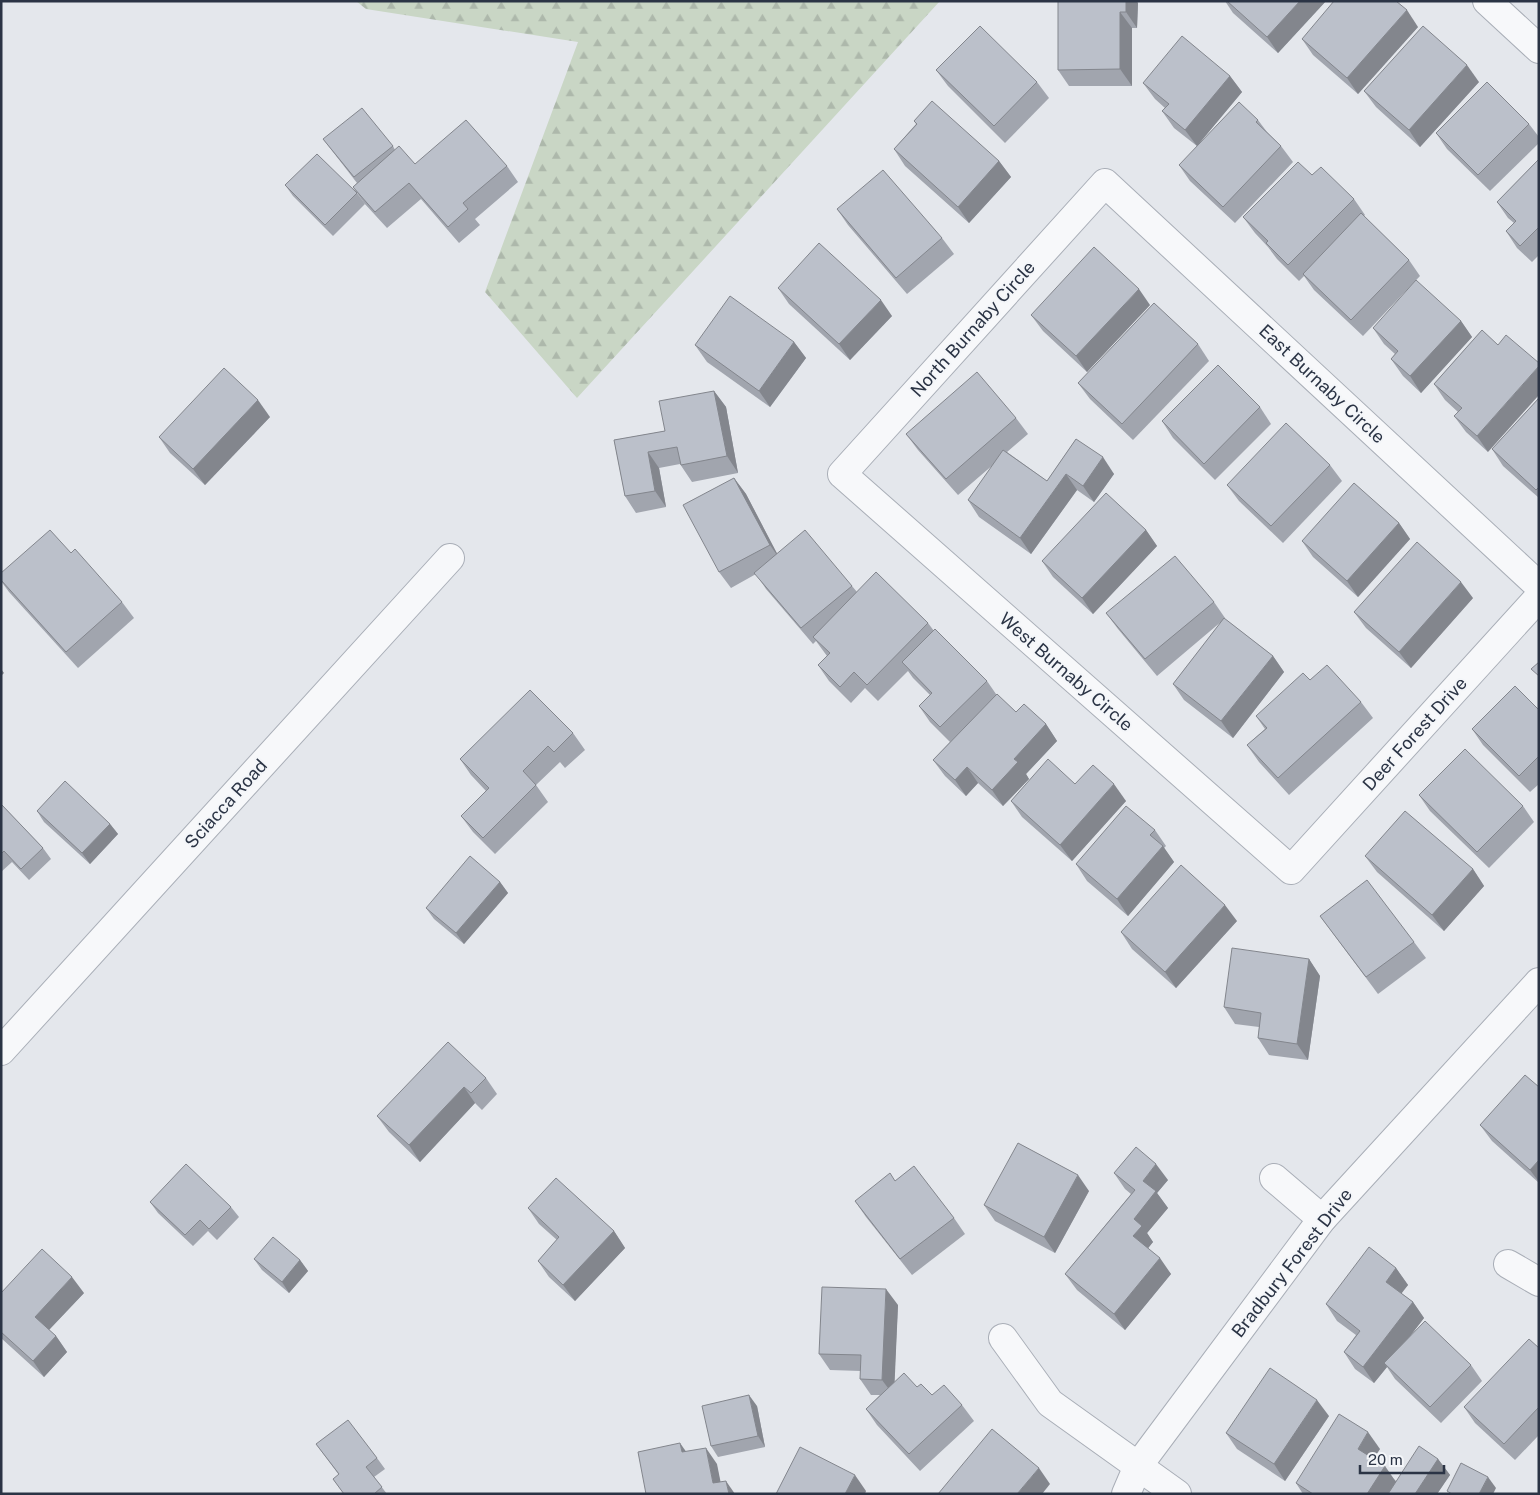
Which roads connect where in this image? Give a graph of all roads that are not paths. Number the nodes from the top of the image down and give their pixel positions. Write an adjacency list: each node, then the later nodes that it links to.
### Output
1 (1487, 1): 2 (street)
2 (1539, 48)
3 (1105, 183): 4 (street, North Burnaby Circle); 6 (street, East Burnaby Circle)
4 (842, 474): 8 (street, West Burnaby Circle)
5 (450, 558): 10 (street, Sciacca Road)
6 (1539, 586)
7 (1539, 597): 8 (street, Deer Forest Drive)
8 (1291, 870)
9 (1539, 982): 12 (street, Bradbury Forest Drive)
10 (1, 1051)
11 (1274, 1178): 12 (street)
12 (1322, 1219): 16 (street, Bradbury Forest Drive)
13 (1508, 1264): 14 (street)
14 (1539, 1282)
15 (1003, 1338): 16 (street)
16 (1138, 1466): 17 (street, Bradbury Forest Drive); 18 (street)
17 (1126, 1494)
18 (1177, 1494)

